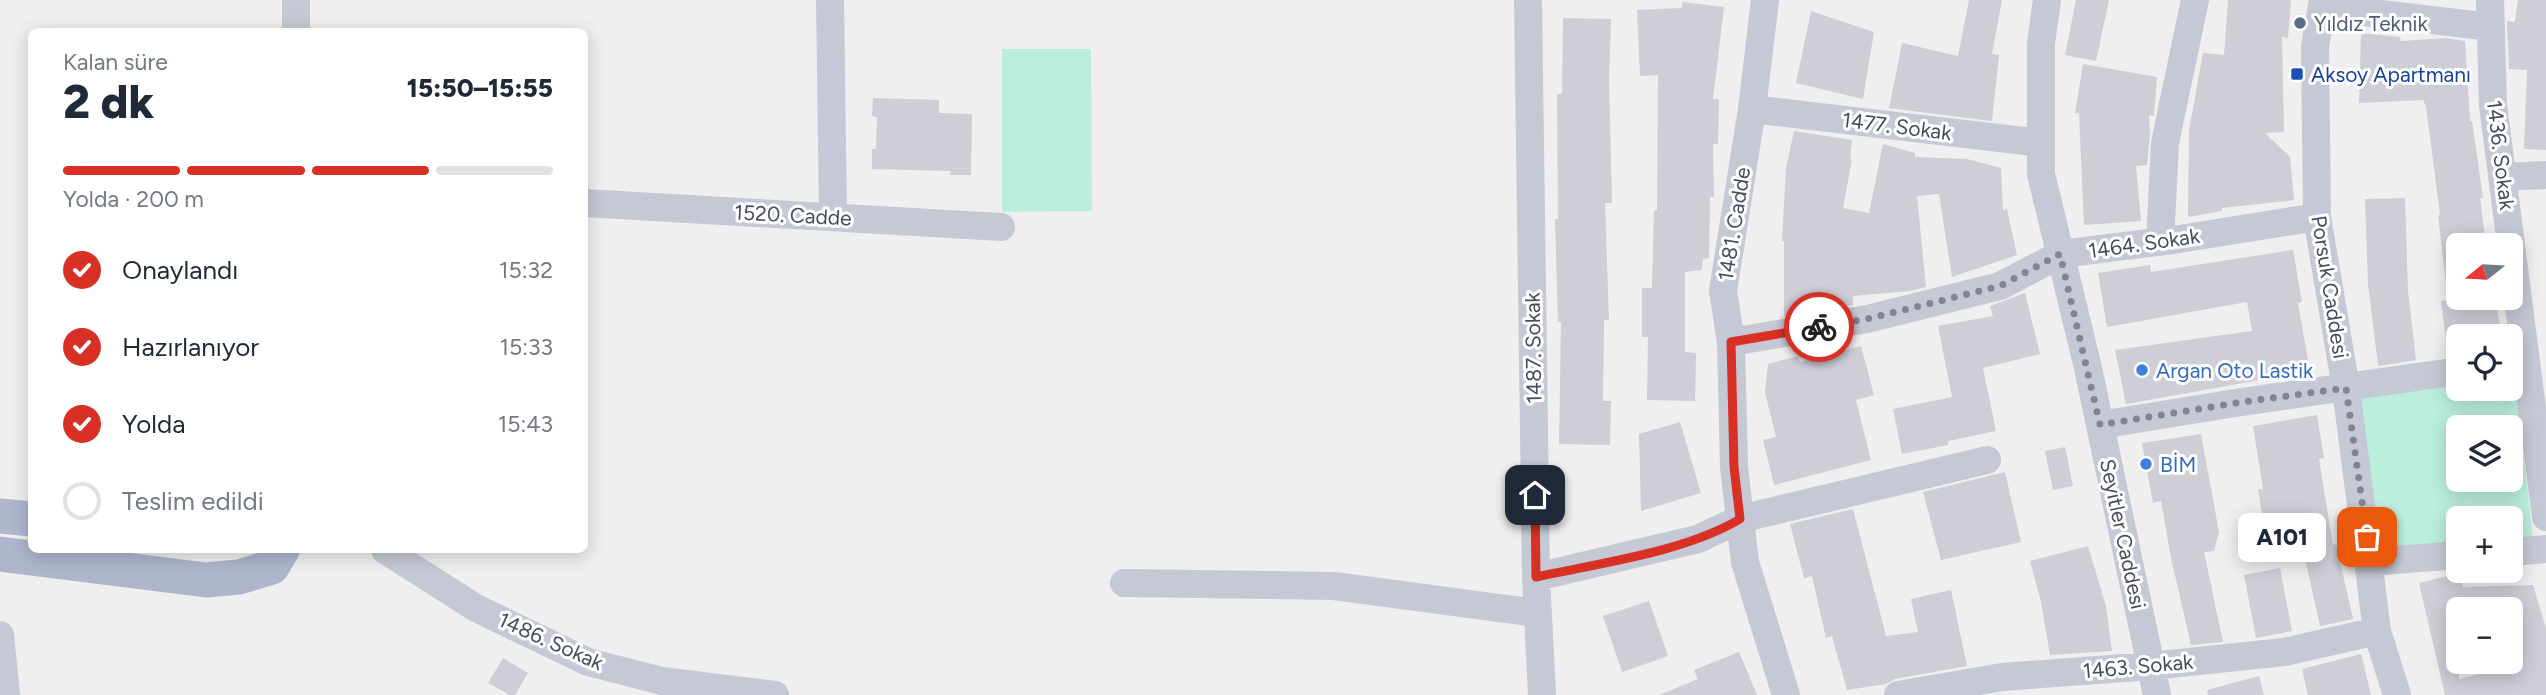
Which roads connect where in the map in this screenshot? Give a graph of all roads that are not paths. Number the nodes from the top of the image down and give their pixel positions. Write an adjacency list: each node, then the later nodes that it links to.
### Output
1 (296, 0): 9 (street)
2 (830, 0): 15 (street)
3 (1535, 0): 38 (street, 1487. Sokak)
4 (1765, 0): 10 (street, 1481. Cadde)
5 (2047, 0): 11 (street, Seyitler Caddesi)
6 (2195, 0): 18 (street)
7 (2323, 3): 8 (street); 16 (street, Porsuk Caddesi)
8 (2491, 13): 13 (street, 1436. Sokak)
9 (296, 28)
10 (1752, 108): 11 (street, 1477. Sokak); 21 (street, 1481. Cadde)
11 (2041, 143): 19 (street, Seyitler Caddesi)
12 (2546, 175): 13 (street)
13 (2504, 177): 20 (street, 1436. Sokak)
14 (588, 203): 15 (street, 1520. Cadde)
15 (833, 217): 17 (street, 1520. Cadde)
16 (2317, 217): 18 (street, 1464. Sokak); 24 (street, Porsuk Caddesi)
17 (1001, 227)
18 (2160, 242): 19 (street, 1464. Sokak)
19 (2060, 254): 21 (street, 1464. Sokak); 25 (street, Seyitler Caddesi)
20 (2516, 324)
21 (1731, 342): 30 (street, 1481. Cadde)
22 (2446, 373): 24 (street)
23 (2523, 386): 28 (street, 1436. Sokak)
24 (2346, 388): 25 (street); 37 (street, Porsuk Caddesi)
25 (2100, 425): 43 (street, Seyitler Caddesi)
26 (1987, 460): 30 (street)
27 (0, 516): 29 (main road)
28 (2546, 517)
29 (28, 519)
30 (1740, 519): 38 (street); 48 (street, 1481. Cadde)
31 (2546, 549): 32 (street)
32 (2523, 551)
33 (280, 553): 35 (main road)
34 (390, 553): 44 (street, 1486. Sokak)
35 (0, 554)
36 (2446, 556): 37 (street)
37 (2370, 562): 41 (street, Porsuk Caddesi)
38 (1536, 577): 40 (street, 1487. Sokak)
39 (1124, 583): 40 (street)
40 (1537, 613): 47 (street, 1487. Sokak)
41 (2377, 631): 43 (street, 1463. Sokak); 51 (street, Porsuk Caddesi)
42 (0, 635): 45 (street)
43 (2151, 666): 49 (street, 1463. Sokak); 50 (street, Seyitler Caddesi)
44 (674, 689): 46 (street, 1486. Sokak)
45 (6, 695)
46 (775, 695)
47 (1542, 695)
48 (1786, 695)
49 (1898, 695)
50 (2157, 695)
51 (2397, 695)

